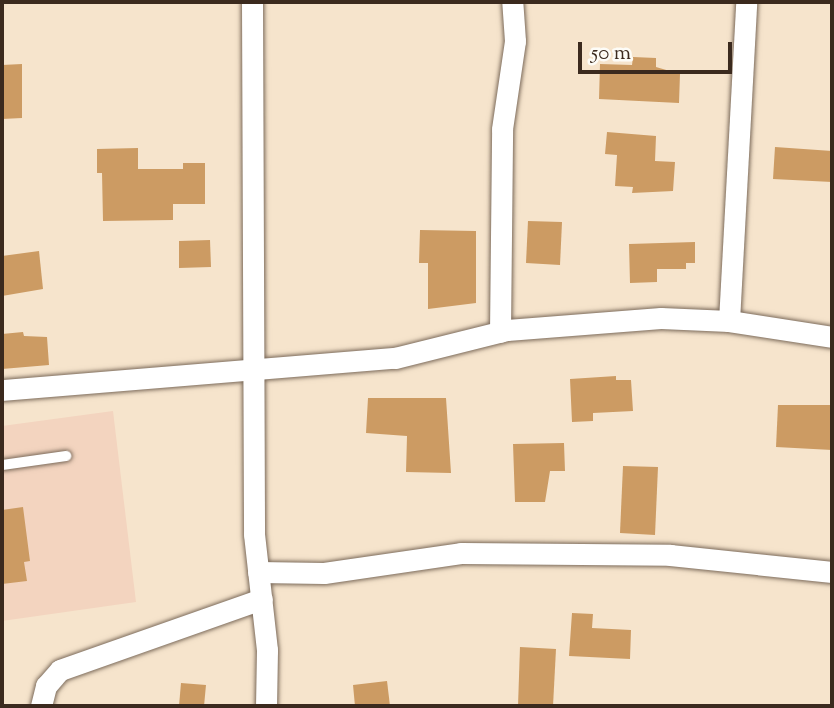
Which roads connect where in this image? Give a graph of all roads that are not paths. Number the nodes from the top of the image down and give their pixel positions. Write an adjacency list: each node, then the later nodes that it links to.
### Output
1 (252, 2): 7 (street)
2 (512, 2): 5 (street)
3 (746, 2): 4 (street)
4 (729, 321): 5 (street); 6 (street)
5 (500, 332): 7 (street)
6 (832, 337)
7 (251, 373): 8 (street); 11 (street)
8 (2, 390)
9 (66, 456): 10 (lane)
10 (2, 465)
11 (258, 572): 12 (street); 13 (street)
12 (832, 572)
13 (262, 599): 14 (street); 15 (street)
14 (41, 706)
15 (266, 706)

